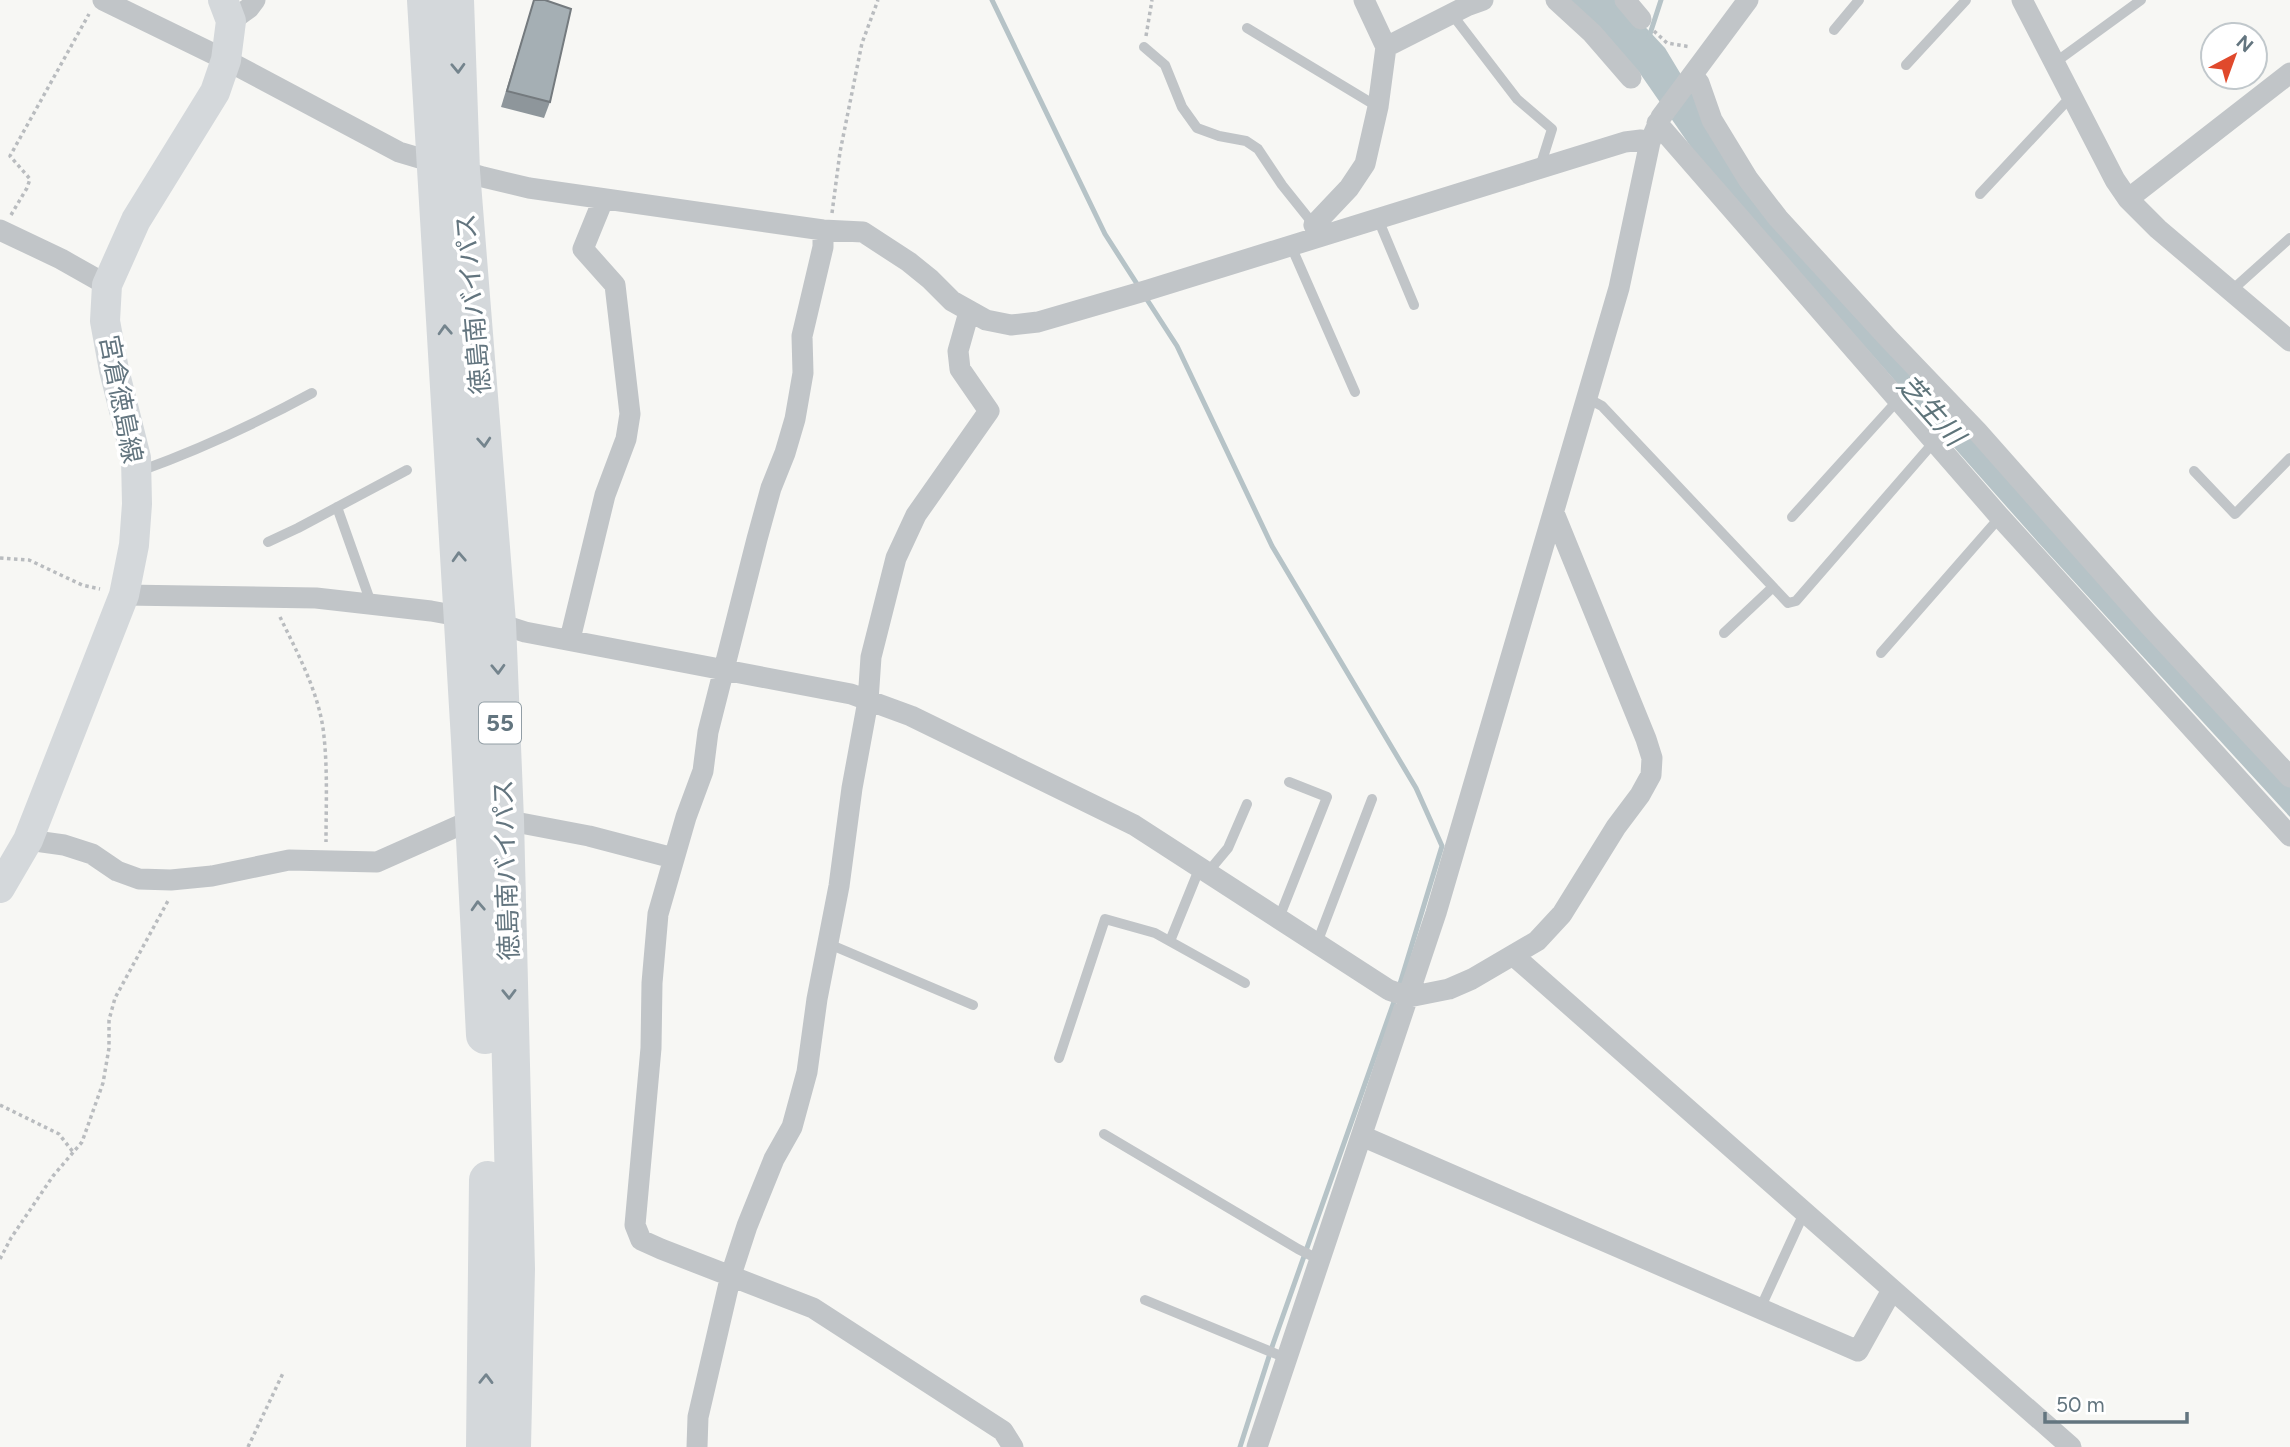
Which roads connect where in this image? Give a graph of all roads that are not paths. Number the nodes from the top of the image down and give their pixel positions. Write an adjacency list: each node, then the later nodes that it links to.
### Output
1 (255, 0): 14 (street)
2 (425, 0): 29 (highway, 徳島南バイパス / 55)
3 (455, 0): 29 (highway, 徳島南バイパス / 55, one-way to 29)
4 (1364, 0): 19 (street)
5 (1556, 0): 24 (street)
6 (1625, 0): 15 (street)
7 (1748, 0): 25 (street)
8 (1859, 0): 17 (lane)
9 (1966, 0): 22 (lane)
10 (2022, 0): 21 (street)
11 (2141, 0): 21 (lane)
12 (1467, 5): 19 (street); 30 (lane)
13 (97, 6): 20 (street)
14 (227, 10): 20 (main road, 宮倉徳島線)
15 (1642, 19)
16 (1247, 28): 27 (lane)
17 (1834, 30)
18 (1144, 47): 37 (lane)
19 (1386, 47): 27 (street)
20 (226, 60): 29 (street); 40 (main road, 宮倉徳島線)
21 (2053, 64): 26 (street)
22 (1906, 65)
23 (2290, 73): 33 (street)
24 (1631, 78)
25 (1691, 78): 28 (street); 68 (street)
26 (2072, 99): 31 (lane); 33 (street)
27 (1378, 107): 37 (street)
28 (1647, 133): 30 (street); 47 (street); 48 (street)
29 (448, 167): 32 (street); 62 (highway, 徳島南バイパス / 55)
30 (1540, 167): 34 (street)
31 (1980, 194)
32 (603, 200): 36 (street); 64 (street)
33 (2128, 200): 41 (street)
34 (1378, 219): 37 (street); 42 (lane)
35 (1, 231): 40 (street)
36 (827, 231): 43 (street); 66 (street)
37 (1316, 231): 39 (street)
38 (2290, 238): 41 (lane)
39 (1291, 246): 43 (street); 45 (lane)
40 (107, 285): 53 (main road, 宮倉徳島線)
41 (2231, 291): 44 (street)
42 (1414, 305)
43 (969, 312): 67 (street)
44 (2290, 341)
45 (1355, 392)
46 (312, 393): 53 (lane)
47 (1587, 398): 55 (street); 59 (lane)
48 (1898, 400): 49 (street); 56 (lane)
49 (1934, 442): 57 (street); 59 (lane)
50 (2290, 458): 52 (lane)
51 (407, 470): 54 (lane)
52 (2194, 471)
53 (136, 472): 60 (main road, 宮倉徳島線)
54 (337, 507): 58 (lane); 61 (lane)
55 (1554, 513): 82 (street); 84 (street)
56 (1792, 517)
57 (2000, 517): 65 (lane); 73 (street)
58 (268, 542)
59 (1773, 587): 63 (lane)
60 (124, 595): 61 (street); 74 (main road, 宮倉徳島線)
61 (372, 604): 62 (street)
62 (479, 620): 64 (street); 72 (highway, 徳島南バイパス / 55)
63 (1724, 633)
64 (570, 639): 66 (street)
65 (1881, 653)
66 (723, 671): 67 (street); 75 (street)
67 (868, 701): 76 (street); 81 (street)
68 (2290, 777)
69 (1289, 782): 78 (lane)
70 (1372, 799): 80 (lane)
71 (1247, 803): 76 (lane)
72 (490, 822): 74 (street); 75 (street); 96 (highway, 徳島南バイパス / 55, one-way to 72); 97 (highway, 徳島南バイパス / 55, one-way to 97)
73 (2290, 836)
74 (15, 851): 77 (main road, 宮倉徳島線)
75 (673, 858): 91 (street)
76 (1204, 869): 78 (street); 79 (lane)
77 (0, 888)
78 (1279, 918): 80 (street)
79 (1170, 941): 83 (lane); 86 (lane)
80 (1317, 943): 84 (street)
81 (829, 944): 85 (lane); 91 (street)
82 (1514, 956): 84 (street); 89 (street)
83 (1245, 983)
84 (1399, 994): 88 (street)
85 (973, 1005)
86 (1059, 1058)
87 (1104, 1134): 90 (lane)
88 (1362, 1136): 90 (street); 94 (street)
89 (1804, 1213): 92 (street); 94 (lane)
90 (1314, 1257): 95 (street)
91 (731, 1275): 98 (street); 99 (street)
92 (1892, 1290): 94 (street); 101 (street)
93 (1145, 1300): 95 (lane)
94 (1760, 1309)
95 (1276, 1355): 100 (street)
96 (485, 1447)
97 (512, 1447)
98 (698, 1447)
99 (1013, 1447)
100 (1256, 1447)
101 (2071, 1447)

